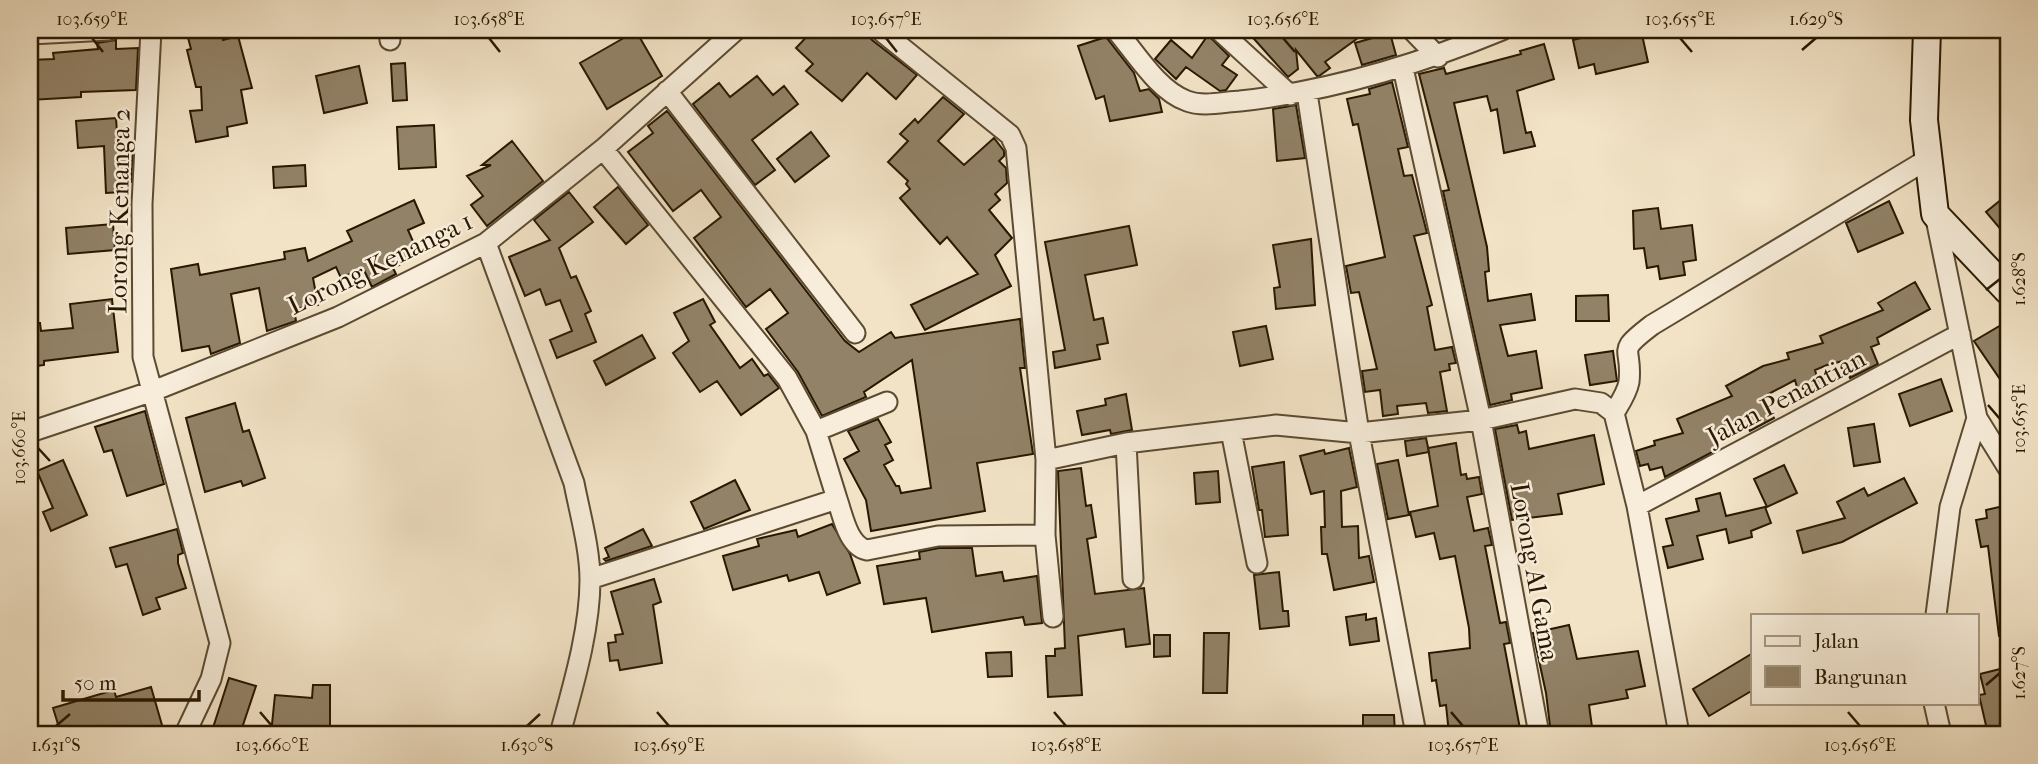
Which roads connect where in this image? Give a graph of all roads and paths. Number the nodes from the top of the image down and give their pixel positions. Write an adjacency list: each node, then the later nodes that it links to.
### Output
1 (109, 30): 10 (street)
2 (151, 30): 22 (street, Lorong Kenanga 2)
3 (736, 30): 13 (street, Lorong Kenanga 1)
4 (880, 30): 32 (street)
5 (1116, 30): 14 (street)
6 (1219, 30): 14 (street)
7 (1412, 30): 11 (street)
8 (1502, 30): 11 (street)
9 (1927, 30): 16 (street)
10 (30, 34)
11 (1438, 57): 12 (street)
12 (1403, 68): 14 (street); 26 (street, Lorong Al Gama)
13 (667, 91): 15 (street, Lorong Kenanga 1); 20 (street)
14 (1299, 94): 30 (street)
15 (603, 149): 18 (street, Lorong Kenanga 1); 27 (street)
16 (1928, 159): 17 (street); 24 (street)
17 (1935, 214): 19 (street); 21 (street)
18 (486, 243): 22 (street, Lorong Kenanga 1); 38 (street)
19 (2008, 291)
20 (855, 333)
21 (1960, 334): 25 (street); 35 (street, Jalan Penantian)
22 (153, 391): 29 (street, Lorong Kenanga 1); 43 (street, Lorong Kenanga 2)
23 (887, 402): 27 (street)
24 (1614, 413): 26 (street); 35 (street)
25 (1977, 418): 33 (street); 40 (street)
26 (1480, 420): 30 (street); 46 (street, Lorong Al Gama)
27 (817, 431): 34 (street)
28 (1231, 431): 30 (street); 31 (street); 37 (street)
29 (30, 432)
30 (1359, 433): 45 (street)
31 (1126, 443): 32 (street); 39 (street)
32 (1046, 460): 36 (street)
33 (2008, 468)
34 (837, 499): 36 (street); 38 (street)
35 (1637, 506): 47 (street)
36 (1045, 535): 41 (street)
37 (1257, 563)
38 (590, 579): 44 (street)
39 (1133, 579)
40 (1936, 614)
41 (1053, 617)
42 (1934, 704): 48 (street)
43 (185, 734)
44 (560, 734)
45 (1416, 734)
46 (1539, 734)
47 (1679, 734)
48 (1941, 734)

